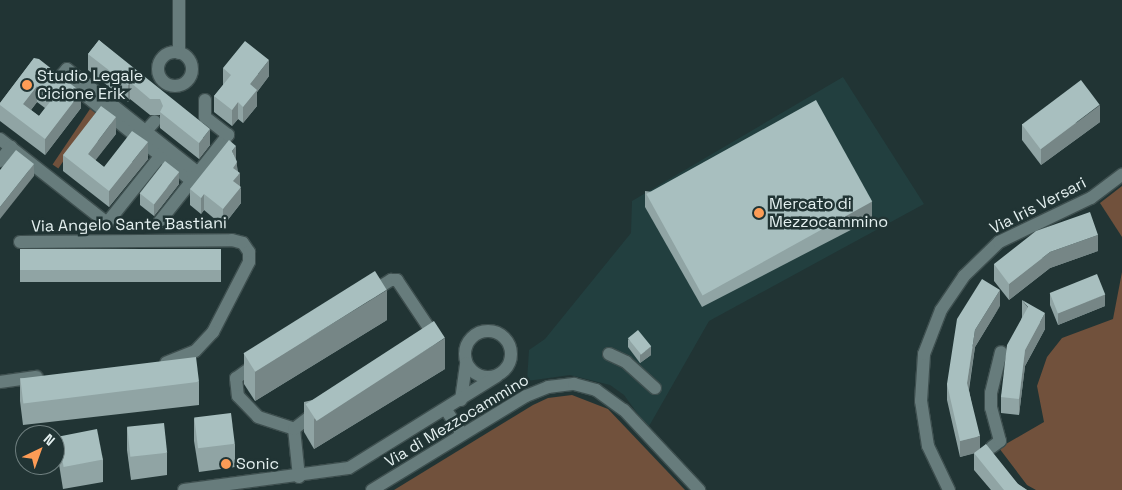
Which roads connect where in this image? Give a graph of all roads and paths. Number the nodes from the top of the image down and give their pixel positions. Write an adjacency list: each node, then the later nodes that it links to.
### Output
1 (179, 0): 2 (street)
2 (179, 53): 3 (street); 5 (street)
3 (158, 72): 4 (street); 5 (street)
4 (150, 84)
5 (182, 85): 7 (street)
6 (97, 98): 9 (street)
7 (170, 100)
8 (205, 100): 17 (street)
9 (126, 114): 11 (street); 14 (street)
10 (155, 121): 11 (street)
11 (146, 131): 14 (street)
12 (0, 139): 13 (street)
13 (11, 147): 15 (street); 19 (street)
14 (164, 152): 17 (street); 19 (street)
15 (0, 161)
16 (1122, 175): 44 (street, Via Iris Versari)
17 (195, 177): 18 (street)
18 (160, 221)
19 (107, 224): 20 (street)
20 (107, 241): 21 (street, Via Angelo Sante Bastiani); 28 (street, Via Angelo Sante Bastiani)
21 (20, 242)
22 (358, 300): 23 (street)
23 (422, 345)
24 (1001, 352): 38 (street)
25 (609, 354): 32 (street)
26 (267, 356): 36 (street)
27 (466, 363): 30 (street); 30 (street); 33 (street)
28 (155, 366)
29 (48, 376): 31 (street)
30 (497, 376): 33 (street)
31 (0, 382)
32 (656, 388)
33 (461, 400): 35 (street)
34 (326, 405): 36 (street)
35 (446, 410): 37 (street); 39 (street)
36 (294, 429): 39 (street)
37 (462, 434): 42 (street, Via di Mezzocammino); 43 (street, Via di Mezzocammino)
38 (992, 447)
39 (299, 477): 40 (street)
40 (270, 485): 41 (street)
41 (184, 490)
42 (372, 490)
43 (699, 490)
44 (949, 490)

